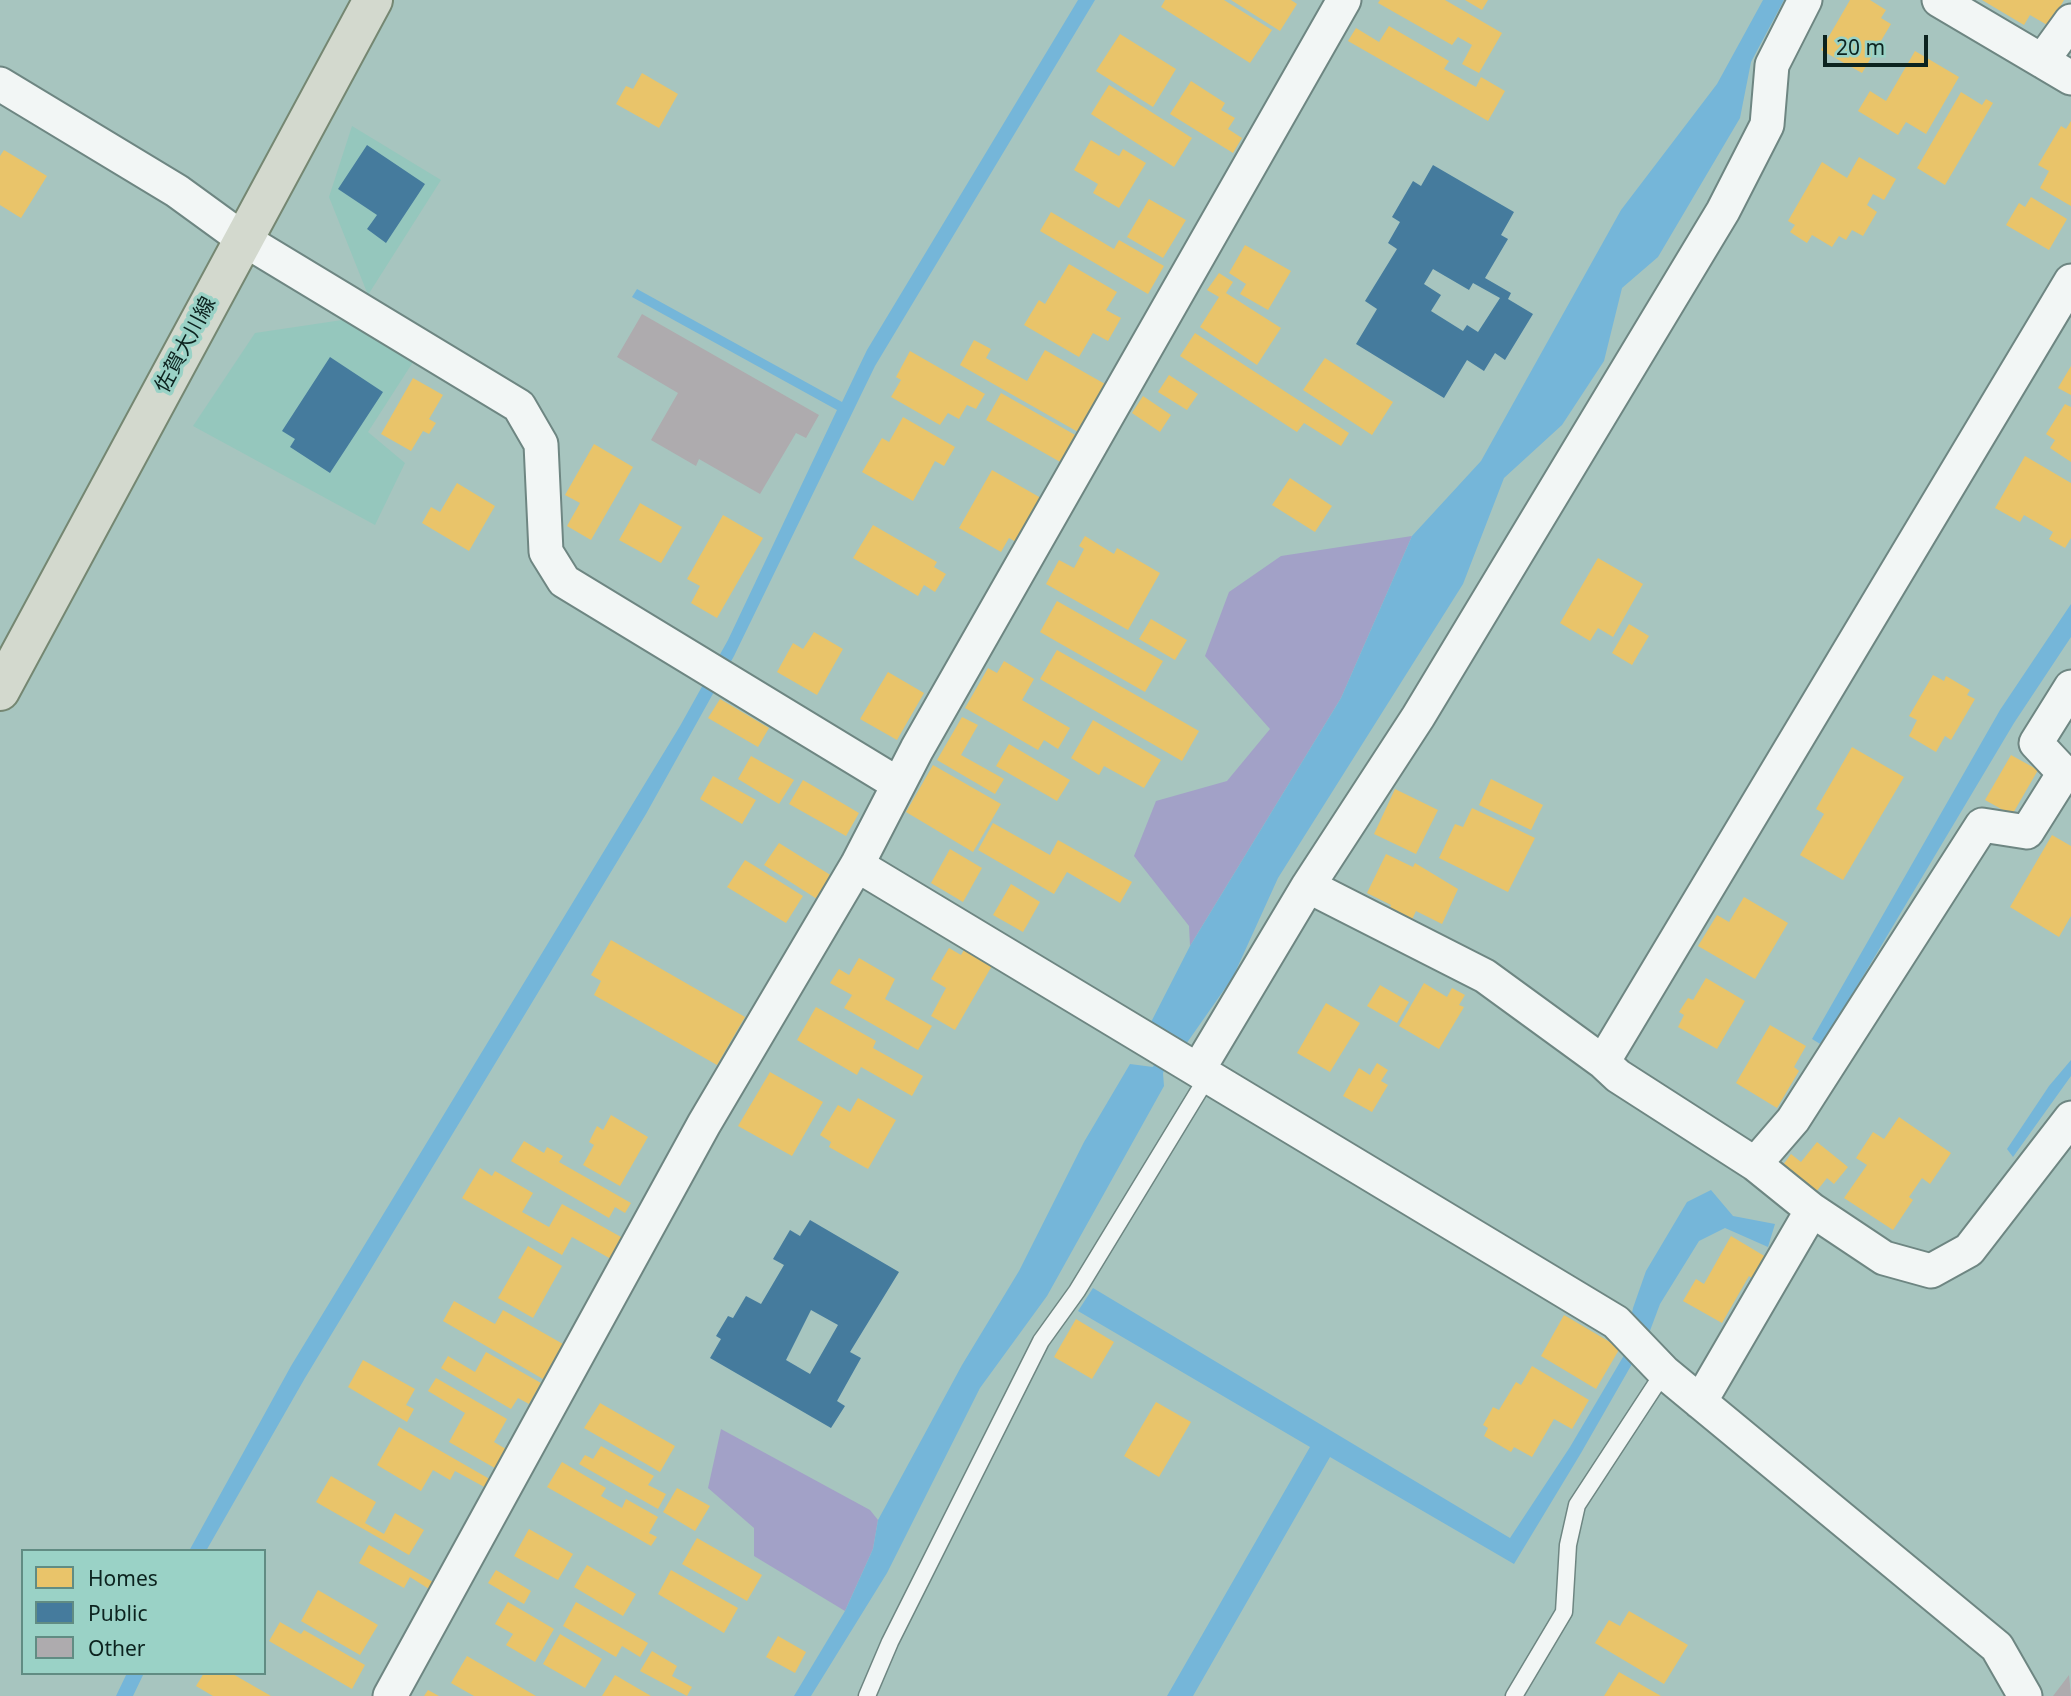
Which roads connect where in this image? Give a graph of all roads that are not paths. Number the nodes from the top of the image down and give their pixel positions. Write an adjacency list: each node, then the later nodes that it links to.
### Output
1 (373, 0): 9 (main road, 佐賀大川線)
2 (1344, 0): 13 (street)
3 (1805, 0): 15 (street)
4 (1939, 0): 6 (street)
5 (2071, 21): 6 (street)
6 (2042, 61): 7 (street)
7 (2071, 78)
8 (0, 83): 9 (street)
9 (243, 239): 12 (main road, 佐賀大川線); 13 (street)
10 (2071, 281): 16 (street)
11 (2071, 687): 19 (street)
12 (0, 691)
13 (898, 784): 14 (street)
14 (857, 865): 17 (street); 23 (street)
15 (1308, 886): 16 (street); 17 (street)
16 (1604, 1062): 19 (street)
17 (1186, 1063): 21 (street); 24 (lane)
18 (2071, 1118): 20 (street)
19 (1755, 1164): 20 (street)
20 (1812, 1210): 22 (street)
21 (1656, 1363): 22 (street); 25 (lane)
22 (1700, 1402): 26 (street)
23 (390, 1696)
24 (867, 1696)
25 (1514, 1696)
26 (2025, 1696)

